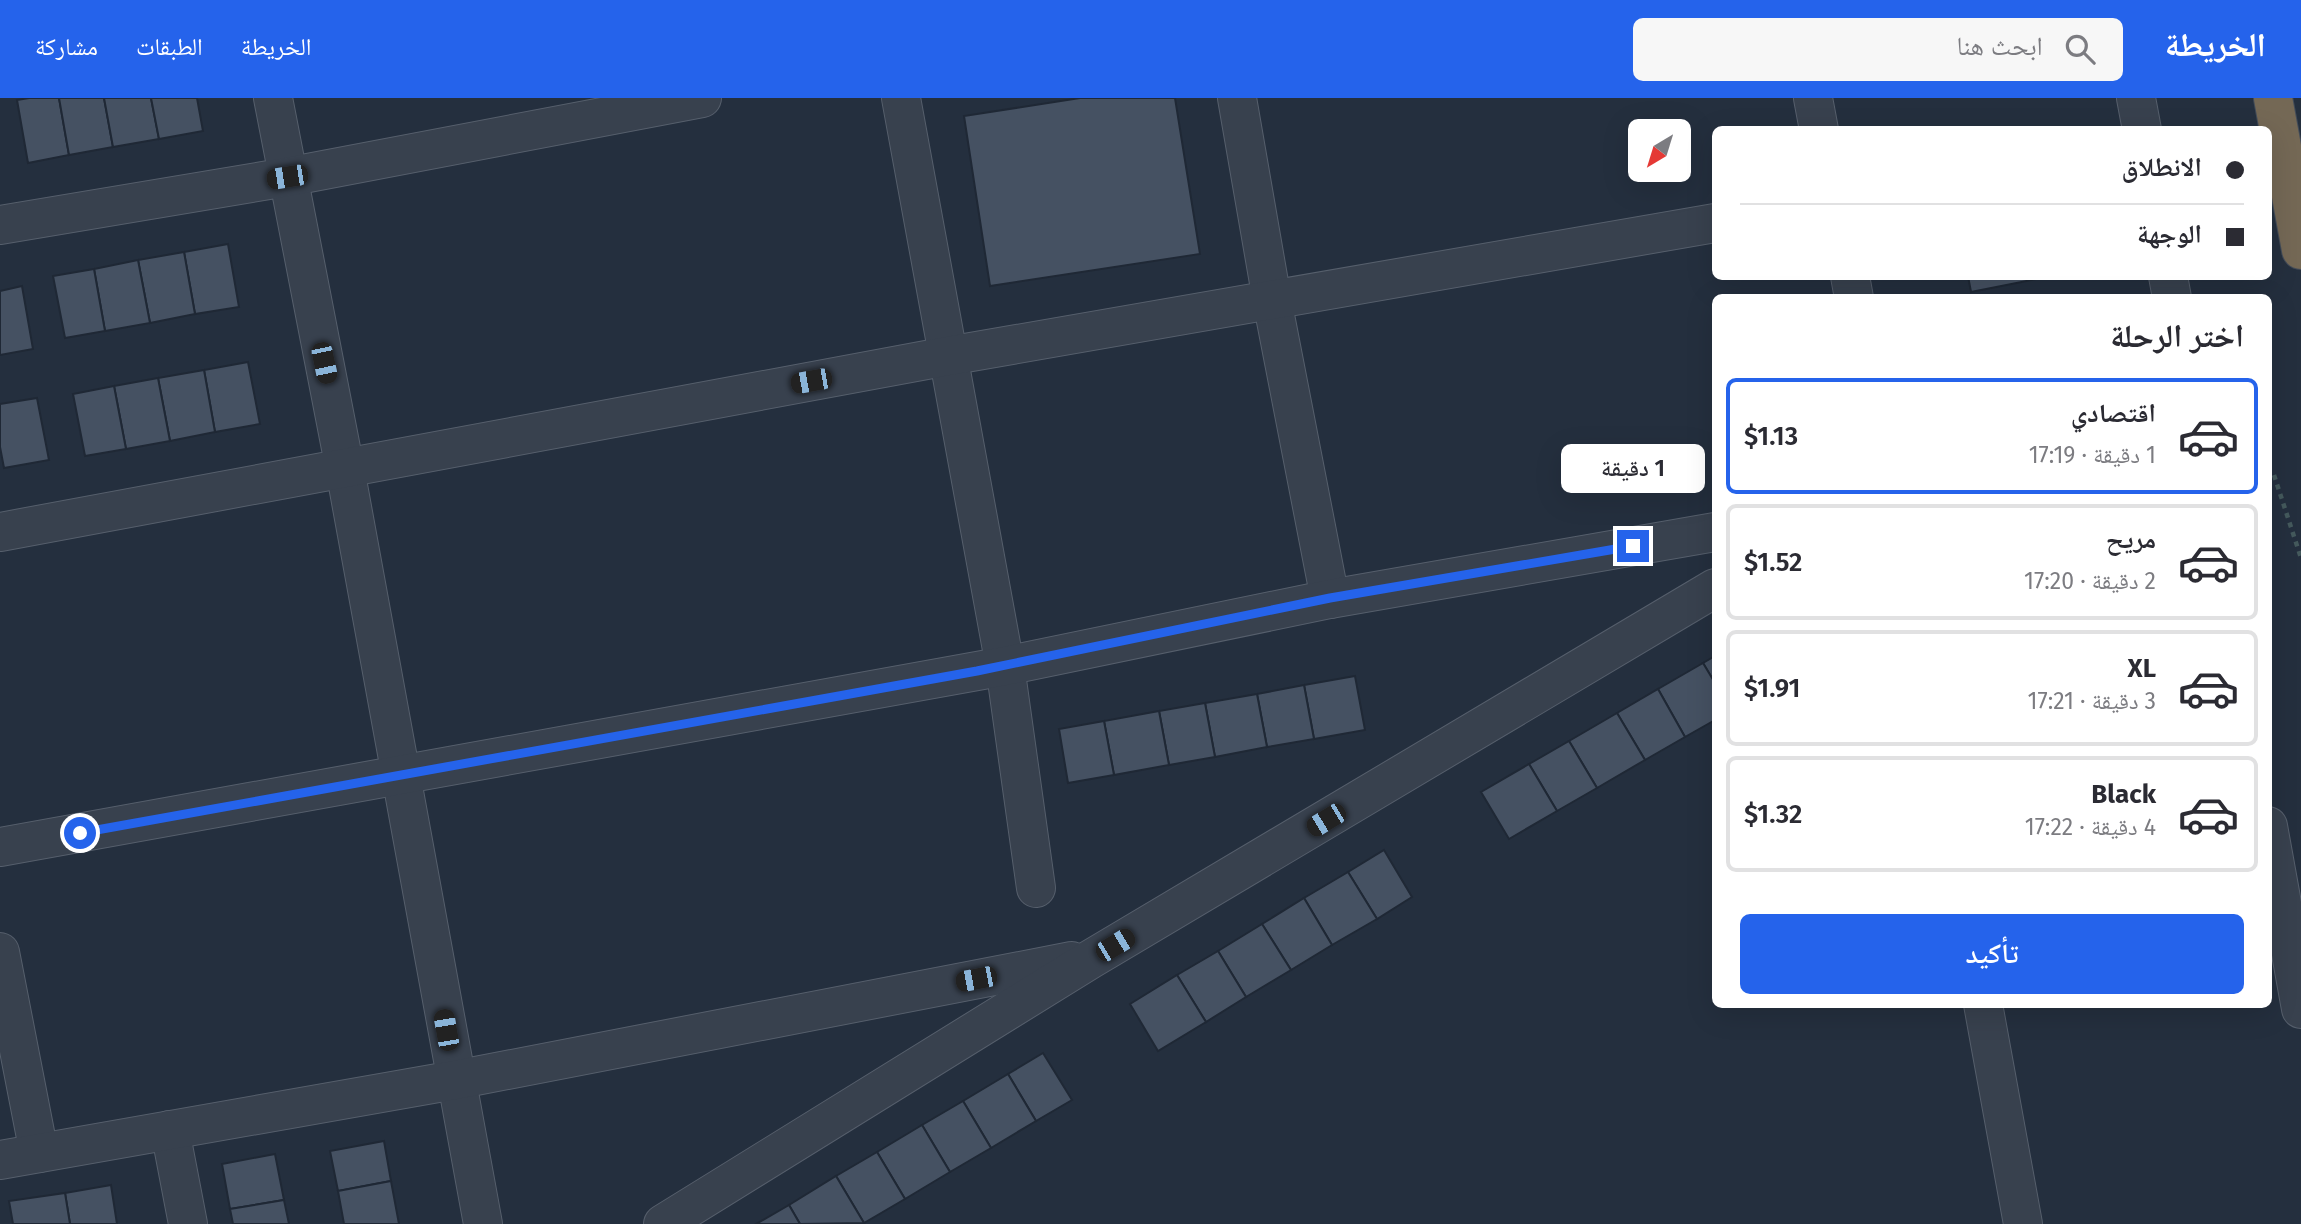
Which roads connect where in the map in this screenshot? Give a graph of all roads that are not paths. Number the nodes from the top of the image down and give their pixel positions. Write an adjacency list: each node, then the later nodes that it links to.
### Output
1 (273, 98): 10 (street)
2 (702, 98): 10 (street)
3 (901, 98): 15 (street)
4 (1237, 98): 14 (street)
5 (1813, 98): 8 (street)
6 (2136, 98): 9 (street)
7 (2273, 98): 13 (highway)
8 (1818, 126)
9 (2141, 126)
10 (287, 177): 12 (street); 16 (street)
11 (1712, 224): 14 (street)
12 (0, 225)
13 (2301, 250)
14 (1272, 300): 15 (street); 20 (street)
15 (948, 356): 16 (street); 21 (street)
16 (345, 469): 17 (street); 22 (street)
17 (0, 532)
18 (1712, 533): 20 (street)
19 (1712, 590): 27 (street)
20 (1330, 598): 21 (street)
21 (1005, 666): 22 (street); 25 (street)
22 (402, 775): 23 (street); 30 (street)
23 (0, 847)
24 (2272, 848): 29 (street)
25 (1036, 888)
26 (0, 952): 32 (street)
27 (1091, 959): 30 (street); 36 (street)
28 (1984, 1008): 37 (street)
29 (2301, 1009)
30 (455, 1080): 31 (street); 35 (street)
31 (170, 1129): 32 (street); 34 (street)
32 (39, 1153): 33 (street)
33 (0, 1160)
34 (188, 1224)
35 (483, 1224)
36 (663, 1224)
37 (2023, 1224)

